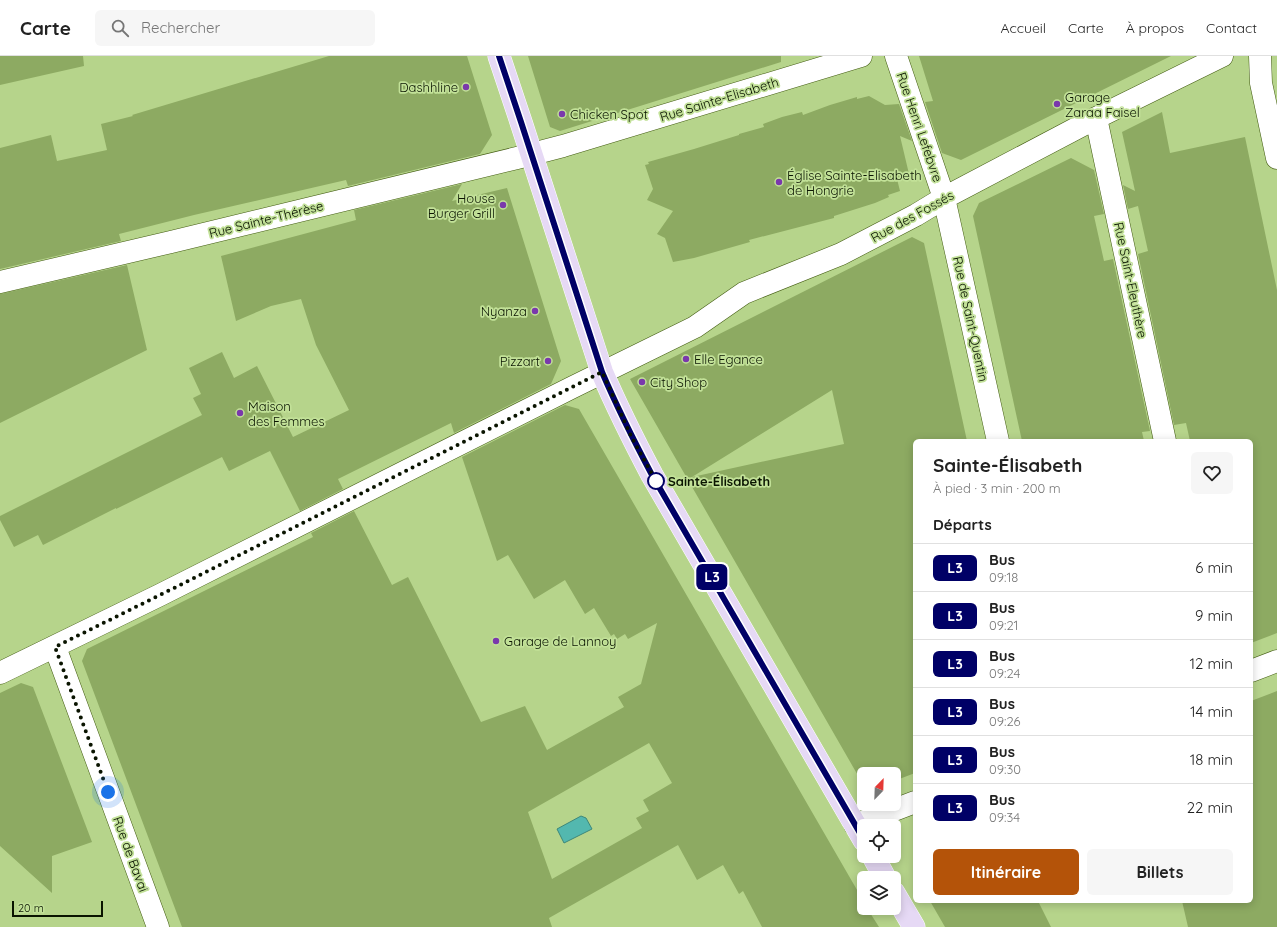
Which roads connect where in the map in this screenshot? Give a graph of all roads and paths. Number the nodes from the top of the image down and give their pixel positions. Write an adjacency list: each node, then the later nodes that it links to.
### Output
1 (499, 56): 7 (main road)
2 (861, 56): 7 (street, Rue Sainte-Elisabeth)
3 (896, 56): 9 (street, Rue Henri Lefebvre)
4 (1222, 56): 6 (street, Rue des Fossés)
5 (1260, 56): 8 (street)
6 (1096, 118): 9 (street, Rue des Fossés); 13 (street, Rue Saint-Eleuthère)
7 (531, 154): 10 (street, Rue Sainte-Thérèse); 11 (main road)
8 (1277, 158)
9 (944, 198): 11 (street, Rue des Fossés); 12 (street, Rue de Saint-Quentin)
10 (0, 282)
11 (602, 372): 14 (street, Rue des Fossés); 20 (main road)
12 (998, 439)
13 (1165, 439)
14 (55, 647): 17 (street, Rue des Fossés); 22 (street, Rue de Bavai)
15 (1277, 661): 16 (street)
16 (1253, 671)
17 (0, 673)
18 (913, 803): 19 (street)
19 (885, 819)
20 (857, 828)
21 (901, 905): 23 (main road)
22 (158, 927)
23 (914, 927)

